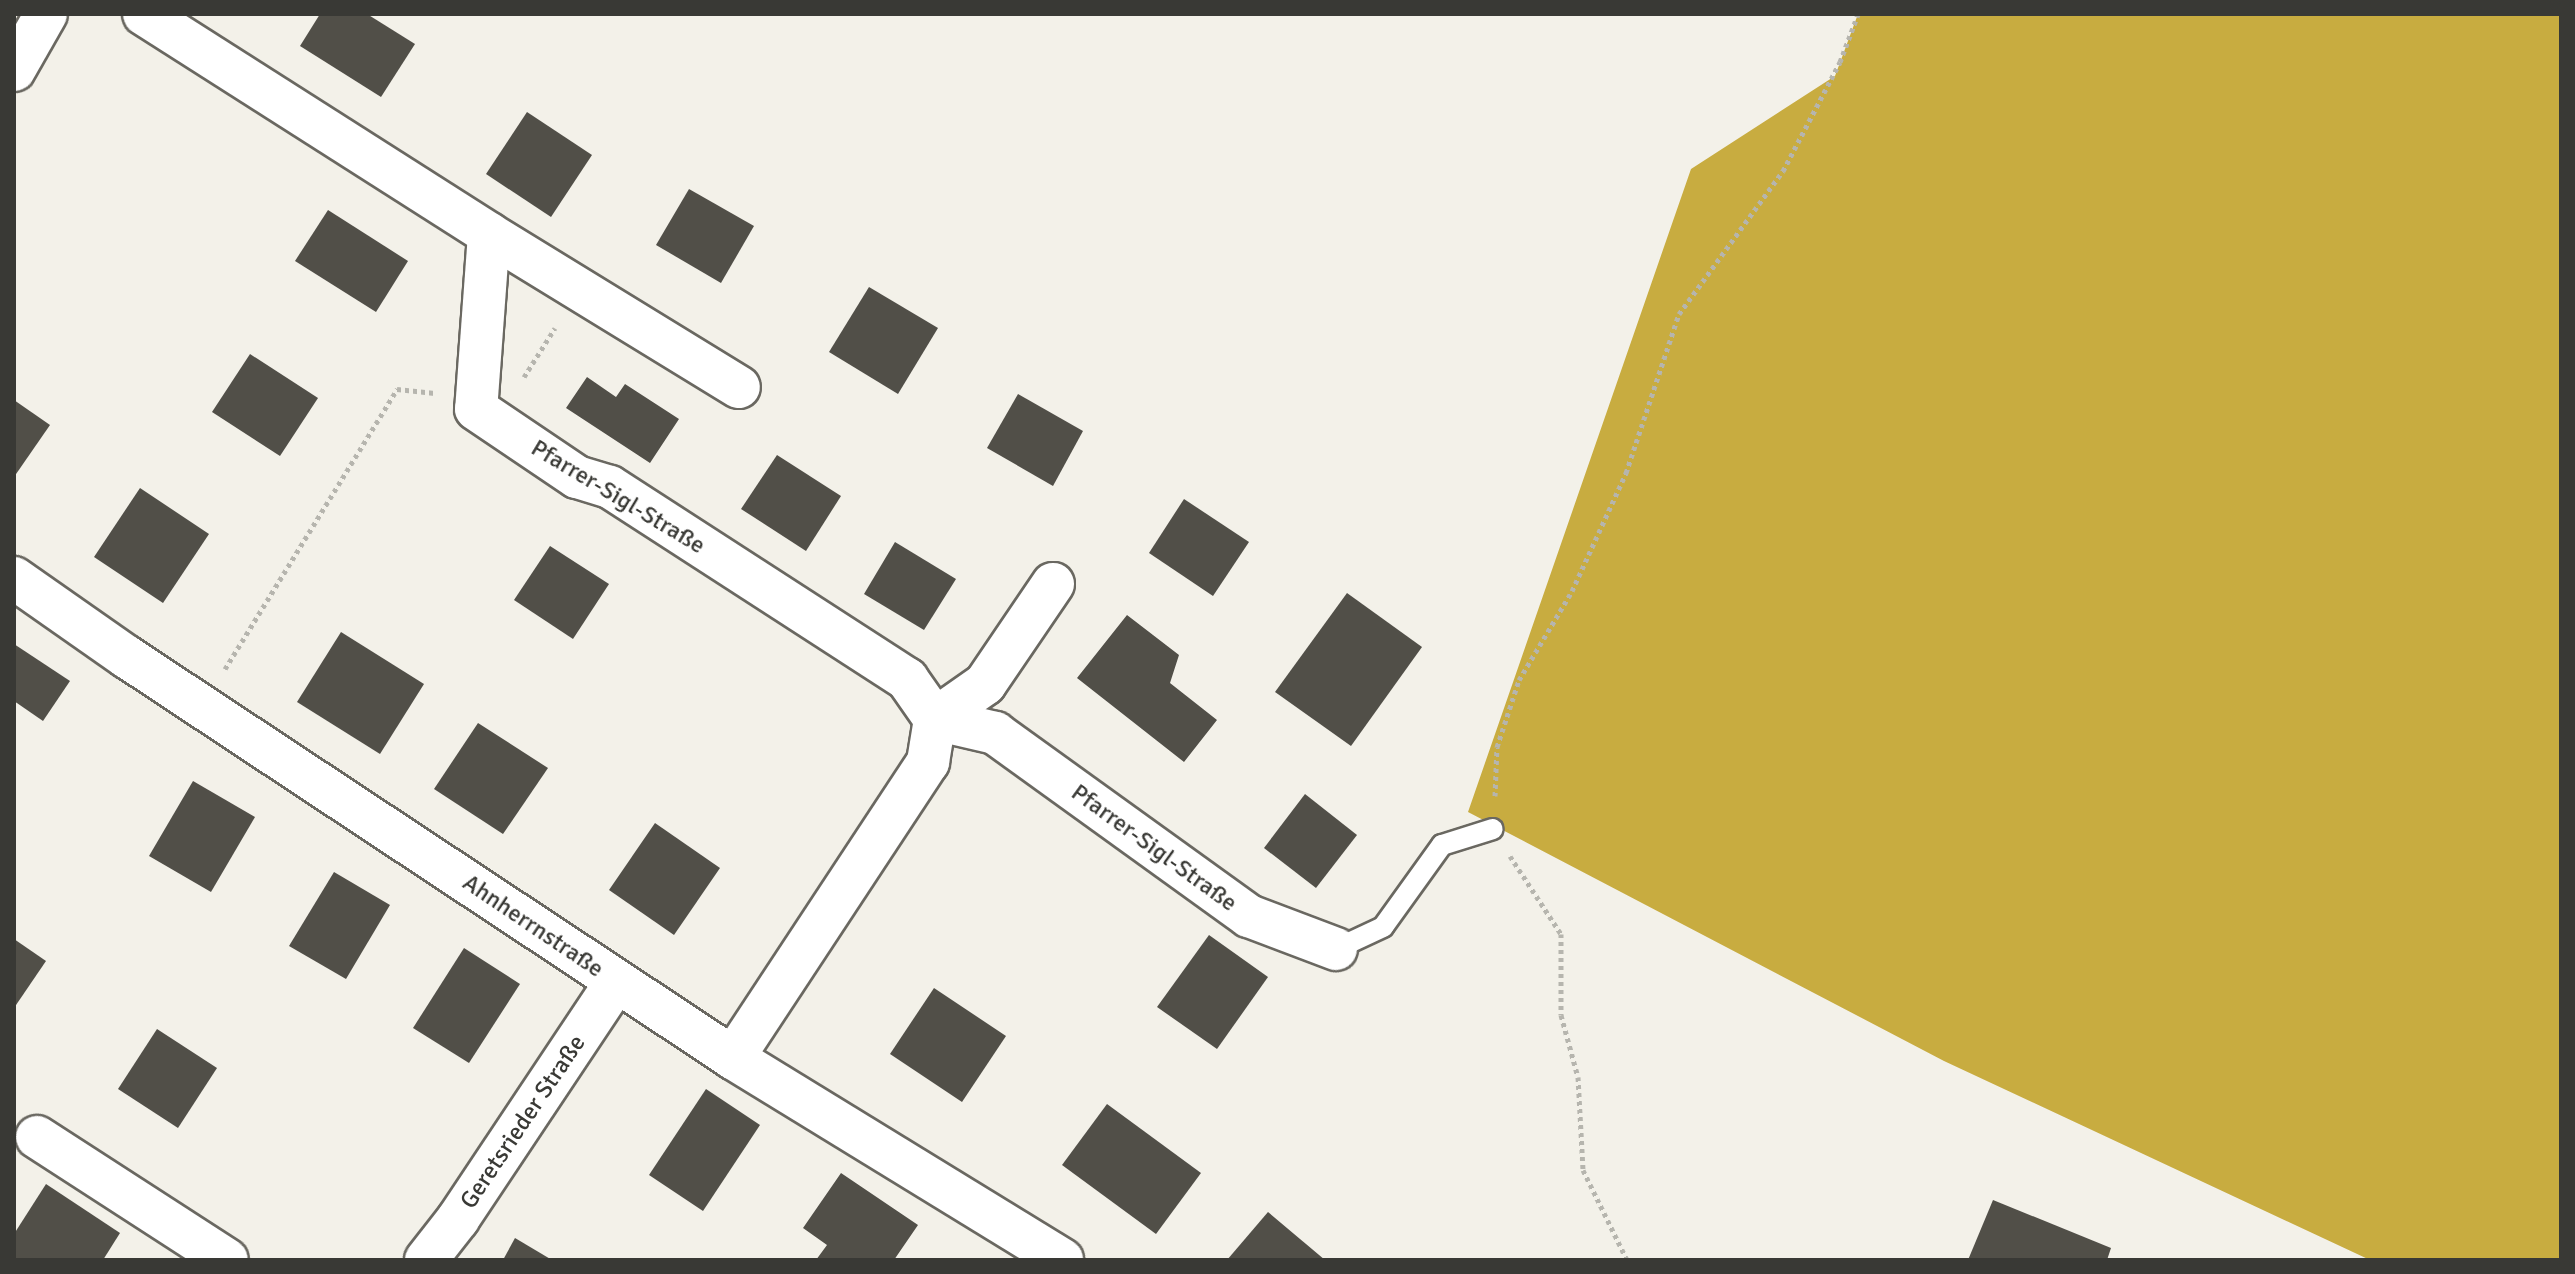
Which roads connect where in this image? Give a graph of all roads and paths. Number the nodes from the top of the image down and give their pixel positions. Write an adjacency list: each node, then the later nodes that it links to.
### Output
1 (46, 14): 4 (street)
2 (144, 14): 5 (street)
3 (1858, 14): 13 (path)
4 (14, 70)
5 (489, 234): 6 (street); 8 (street)
6 (579, 290): 7 (street); 8 (path)
7 (739, 387)
8 (486, 410): 11 (path); 12 (street, Pfarrer-Sigl-Straße)
9 (14, 578): 11 (street, Ahnherrnstraße)
10 (1053, 584): 12 (street)
11 (202, 707): 15 (street, Ahnherrnstraße)
12 (935, 719): 14 (street, Pfarrer-Sigl-Straße); 16 (street)
13 (1493, 829): 14 (lane); 21 (path)
14 (1336, 949)
15 (616, 982): 16 (street, Ahnherrnstraße); 19 (street, Geretsrieder Straße)
16 (733, 1058): 20 (street, Ahnherrnstraße)
17 (37, 1137): 18 (street)
18 (227, 1260)
19 (426, 1260)
20 (1062, 1260)
21 (1627, 1260)

